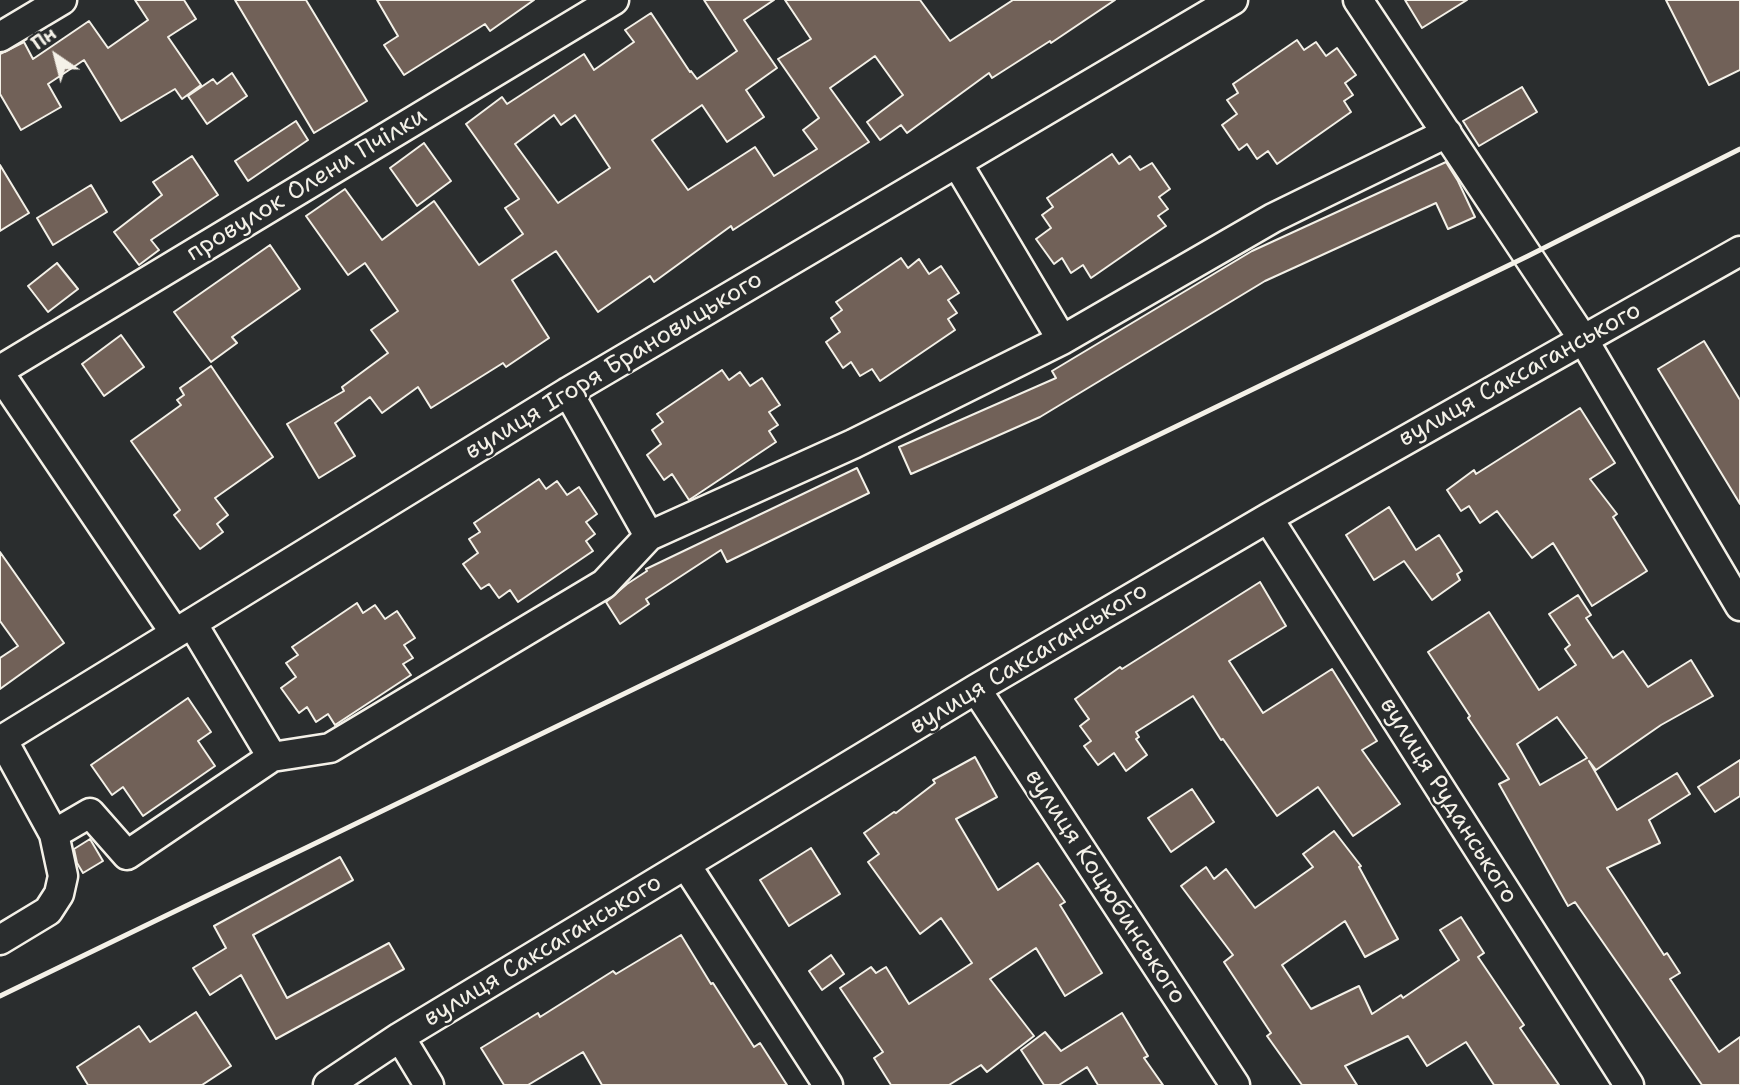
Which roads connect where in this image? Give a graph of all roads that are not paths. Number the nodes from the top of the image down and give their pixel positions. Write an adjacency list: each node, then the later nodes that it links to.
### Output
1 (62, 0): 5 (street)
2 (614, 0): 11 (street, провулок Олени Пчілки)
3 (1233, 0): 7 (street, вулиця Ігоря Брановицького)
4 (1358, 0): 6 (street)
5 (0, 37)
6 (1447, 133): 9 (street); 10 (street)
7 (957, 163): 10 (street); 12 (street, вулиця Ігоря Брановицького)
8 (1740, 251): 9 (street, вулиця Саксаганського)
9 (1583, 339): 13 (street, вулиця Саксаганського); 15 (street)
10 (1062, 340): 14 (street)
11 (0, 372): 16 (street)
12 (568, 392): 14 (street); 16 (street, вулиця Ігоря Брановицького)
13 (1268, 517): 17 (street, вулиця Саксаганського); 28 (street, вулиця Руданського)
14 (649, 536): 19 (street)
15 (1740, 606)
16 (183, 628): 18 (street, вулиця Ігоря Брановицького); 19 (street)
17 (976, 689): 21 (street, вулиця Саксаганського); 27 (street, вулиця Коцюбинського)
18 (1, 740): 20 (street)
19 (272, 757): 20 (street)
20 (54, 834): 22 (street)
21 (686, 865): 23 (street, вулиця Саксаганського); 26 (street)
22 (0, 940)
23 (400, 1037): 24 (street, вулиця Саксаганського); 25 (street)
24 (328, 1085)
25 (429, 1085)
26 (828, 1085)
27 (1235, 1085)
28 (1629, 1085)

